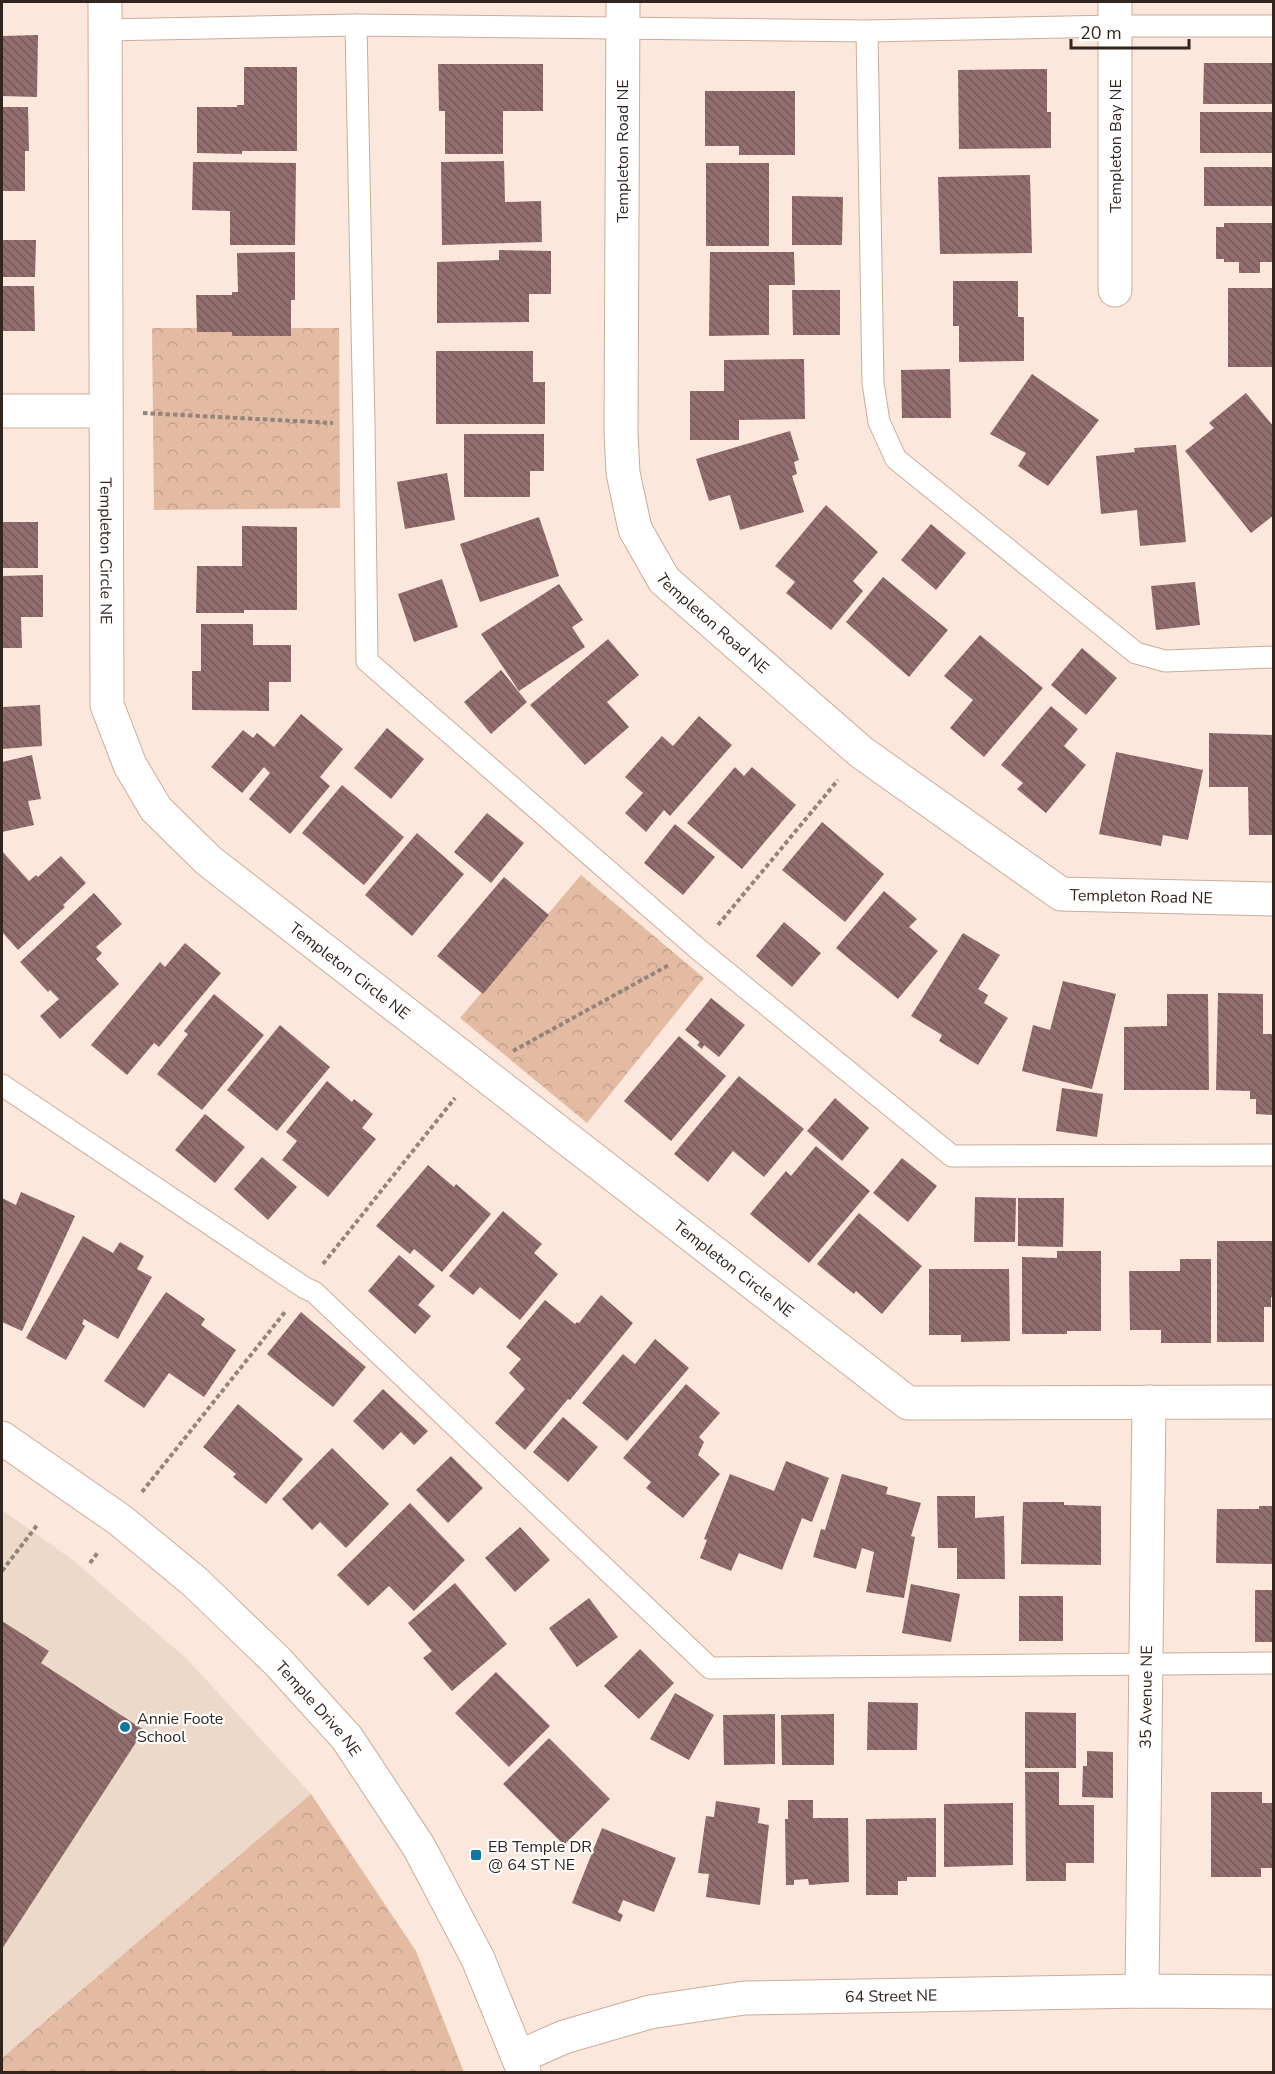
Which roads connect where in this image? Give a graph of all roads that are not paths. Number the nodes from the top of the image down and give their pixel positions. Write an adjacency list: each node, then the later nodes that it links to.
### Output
1 (1114, 14): 5 (lane); 6 (lane); 7 (street, Templeton Bay NE)
2 (105, 16): 4 (lane); 9 (street, Templeton Circle NE)
3 (623, 16): 4 (lane); 6 (lane); 11 (street, Templeton Road NE)
4 (356, 26): 13 (lane)
5 (1274, 26)
6 (867, 31): 10 (lane)
7 (1114, 290)
8 (2, 411): 9 (street)
9 (106, 411): 14 (street, Templeton Circle NE)
10 (1274, 657)
11 (1274, 899)
12 (2, 1085): 18 (lane)
13 (1274, 1155)
14 (1149, 1402): 15 (street, Templeton Circle NE); 18 (street, 35 Avenue NE)
15 (1274, 1402)
16 (2, 1438): 21 (street, Temple Drive NE)
17 (1274, 1663): 18 (lane)
18 (1146, 1664): 19 (street, 35 Avenue NE)
19 (1142, 1991): 20 (street, 64 Street NE); 21 (street, 64 Street NE)
20 (1274, 1992)
21 (521, 2065)

